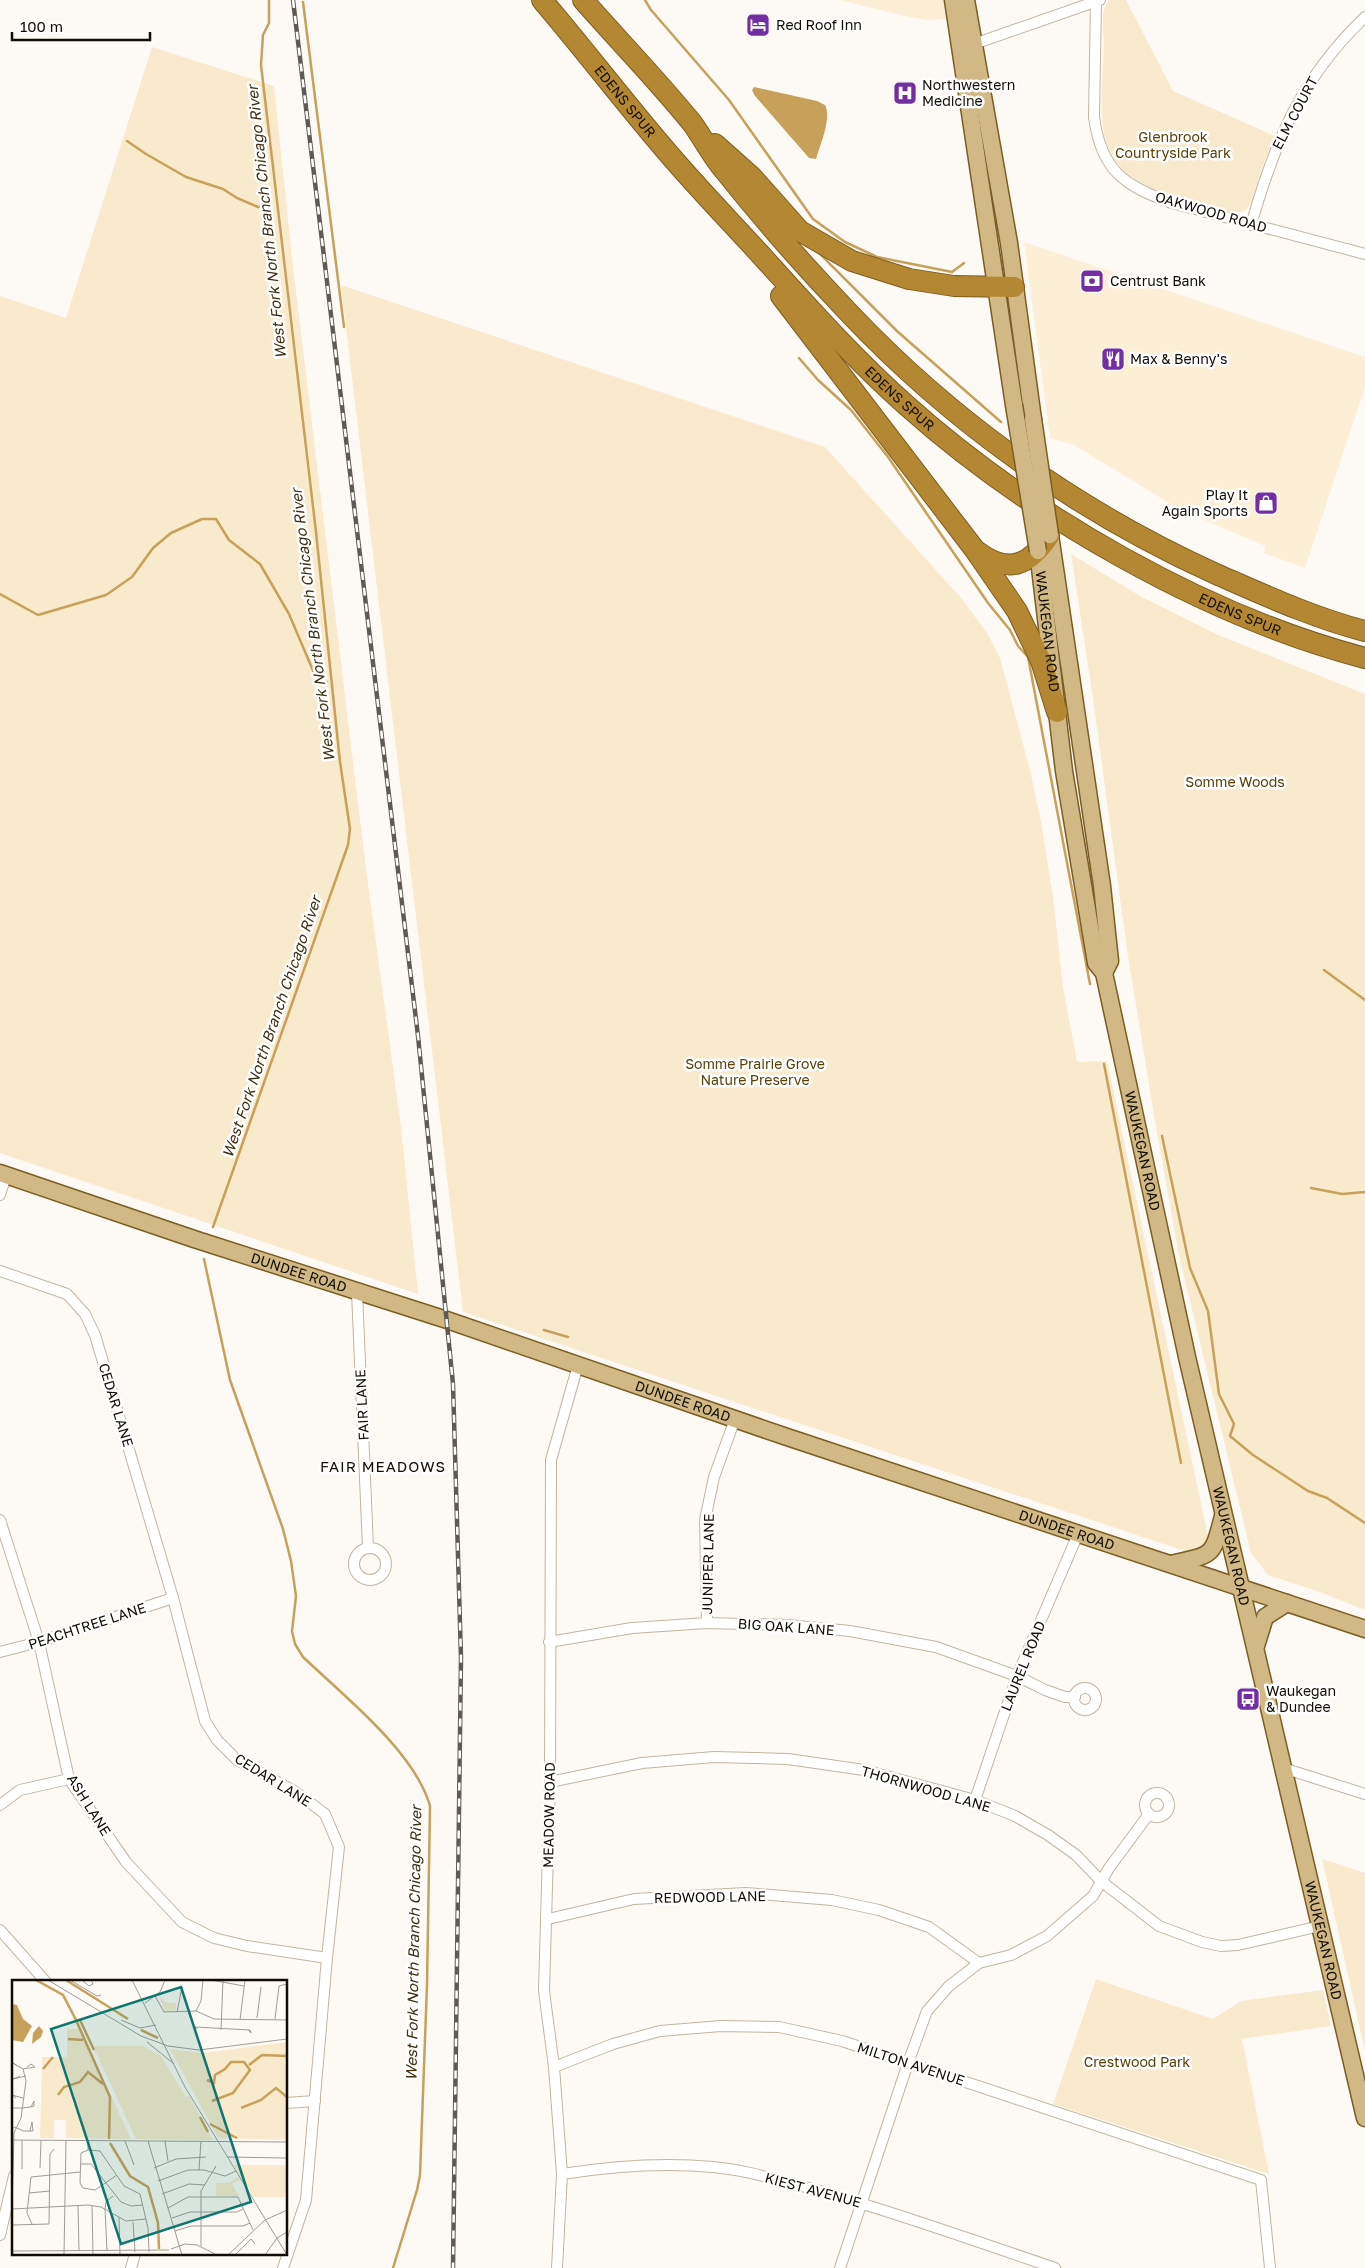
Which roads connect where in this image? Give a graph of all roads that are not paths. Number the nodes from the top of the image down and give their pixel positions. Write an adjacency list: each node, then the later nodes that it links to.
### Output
1 (542, 0): 9 (highway, EDENS SPUR)
2 (583, 0): 8 (highway, EDENS SPUR)
3 (953, 0): 12 (main road)
4 (966, 0): 7 (main road)
5 (1098, 1): 7 (street); 10 (street, OAKWOOD ROAD)
6 (1365, 17): 10 (street, ELM COURT)
7 (974, 44): 12 (main road)
8 (692, 124): 12 (highway); 16 (highway, EDENS SPUR)
9 (663, 148): 14 (highway); 17 (highway, EDENS SPUR)
10 (1251, 225): 11 (street, OAKWOOD ROAD)
11 (1365, 254)
12 (1006, 288): 13 (main road, WAUKEGAN ROAD, bridge); 15 (main road, WAUKEGAN ROAD, bridge)
13 (1050, 535): 15 (highway); 19 (main road, WAUKEGAN ROAD)
14 (974, 550): 15 (highway); 18 (highway)
15 (1038, 551): 18 (main road, WAUKEGAN ROAD)
16 (1365, 631)
17 (1365, 658)
18 (1057, 712): 19 (main road, WAUKEGAN ROAD)
19 (1104, 973): 26 (main road, WAUKEGAN ROAD)
20 (3, 1174): 21 (street); 23 (main road, DUNDEE ROAD)
21 (0, 1195)
22 (0, 1271): 32 (street, CEDAR LANE)
23 (357, 1292): 24 (main road, DUNDEE ROAD); 29 (street, FAIR LANE)
24 (578, 1365): 25 (main road, DUNDEE ROAD); 37 (street, MEADOW ROAD)
25 (736, 1419): 28 (main road, DUNDEE ROAD); 34 (street, JUNIPER LANE)
26 (1224, 1513): 30 (main road); 31 (main road, WAUKEGAN ROAD)
27 (0, 1520): 36 (street, ASH LANE)
28 (1078, 1534): 30 (main road, DUNDEE ROAD); 40 (street, LAUREL ROAD)
29 (368, 1548)
30 (1171, 1564): 31 (main road, DUNDEE ROAD)
31 (1241, 1587): 33 (main road, DUNDEE ROAD); 38 (main road, WAUKEGAN ROAD)
32 (173, 1598): 36 (street, PEACHTREE LANE); 53 (street, CEDAR LANE)
33 (1287, 1603): 35 (main road, DUNDEE ROAD); 38 (main road)
34 (707, 1623): 37 (street, BIG OAK LANE); 40 (street, BIG OAK LANE)
35 (1365, 1628)
36 (39, 1642): 39 (street, PEACHTREE LANE); 43 (street, ASH LANE)
37 (549, 1642): 44 (street, MEADOW ROAD)
38 (1255, 1648): 42 (main road, WAUKEGAN ROAD)
39 (0, 1652)
40 (1017, 1676): 41 (street, BIG OAK LANE); 46 (street, LAUREL ROAD)
41 (1075, 1698)
42 (1283, 1768): 45 (street); 51 (main road, WAUKEGAN ROAD)
43 (69, 1779): 47 (street); 53 (street, ASH LANE)
44 (550, 1782): 46 (street, THORNWOOD LANE); 50 (street, MEADOW ROAD)
45 (1365, 1794)
46 (975, 1800): 49 (street, THORNWOOD LANE)
47 (0, 1805)
48 (1149, 1814): 49 (street)
49 (1101, 1881): 51 (street, THORNWOOD LANE); 54 (street)
50 (548, 1919): 54 (street, REDWOOD LANE); 57 (street, MEADOW ROAD)
51 (1320, 1926): 60 (main road, WAUKEGAN ROAD)
52 (0, 1930): 55 (street)
53 (327, 1958): 58 (street, CEDAR LANE)
54 (979, 1963): 56 (street)
55 (44, 1980)
56 (908, 2063): 57 (street, MILTON AVENUE); 63 (street); 71 (street, MILTON AVENUE)
57 (554, 2067): 61 (street, MEADOW ROAD)
58 (315, 2101): 59 (street); 65 (street, CEDAR LANE)
59 (288, 2103)
60 (1365, 2118)
61 (562, 2174): 63 (street, KIEST AVENUE); 68 (street, MEADOW ROAD)
62 (12, 2184): 64 (street)
63 (862, 2203): 69 (street); 70 (street, KIEST AVENUE)
64 (0, 2235)
65 (288, 2253)
66 (287, 2256): 67 (street, CEDAR LANE)
67 (283, 2268)
68 (557, 2268)
69 (840, 2268)
70 (1055, 2268)
71 (1270, 2268)

